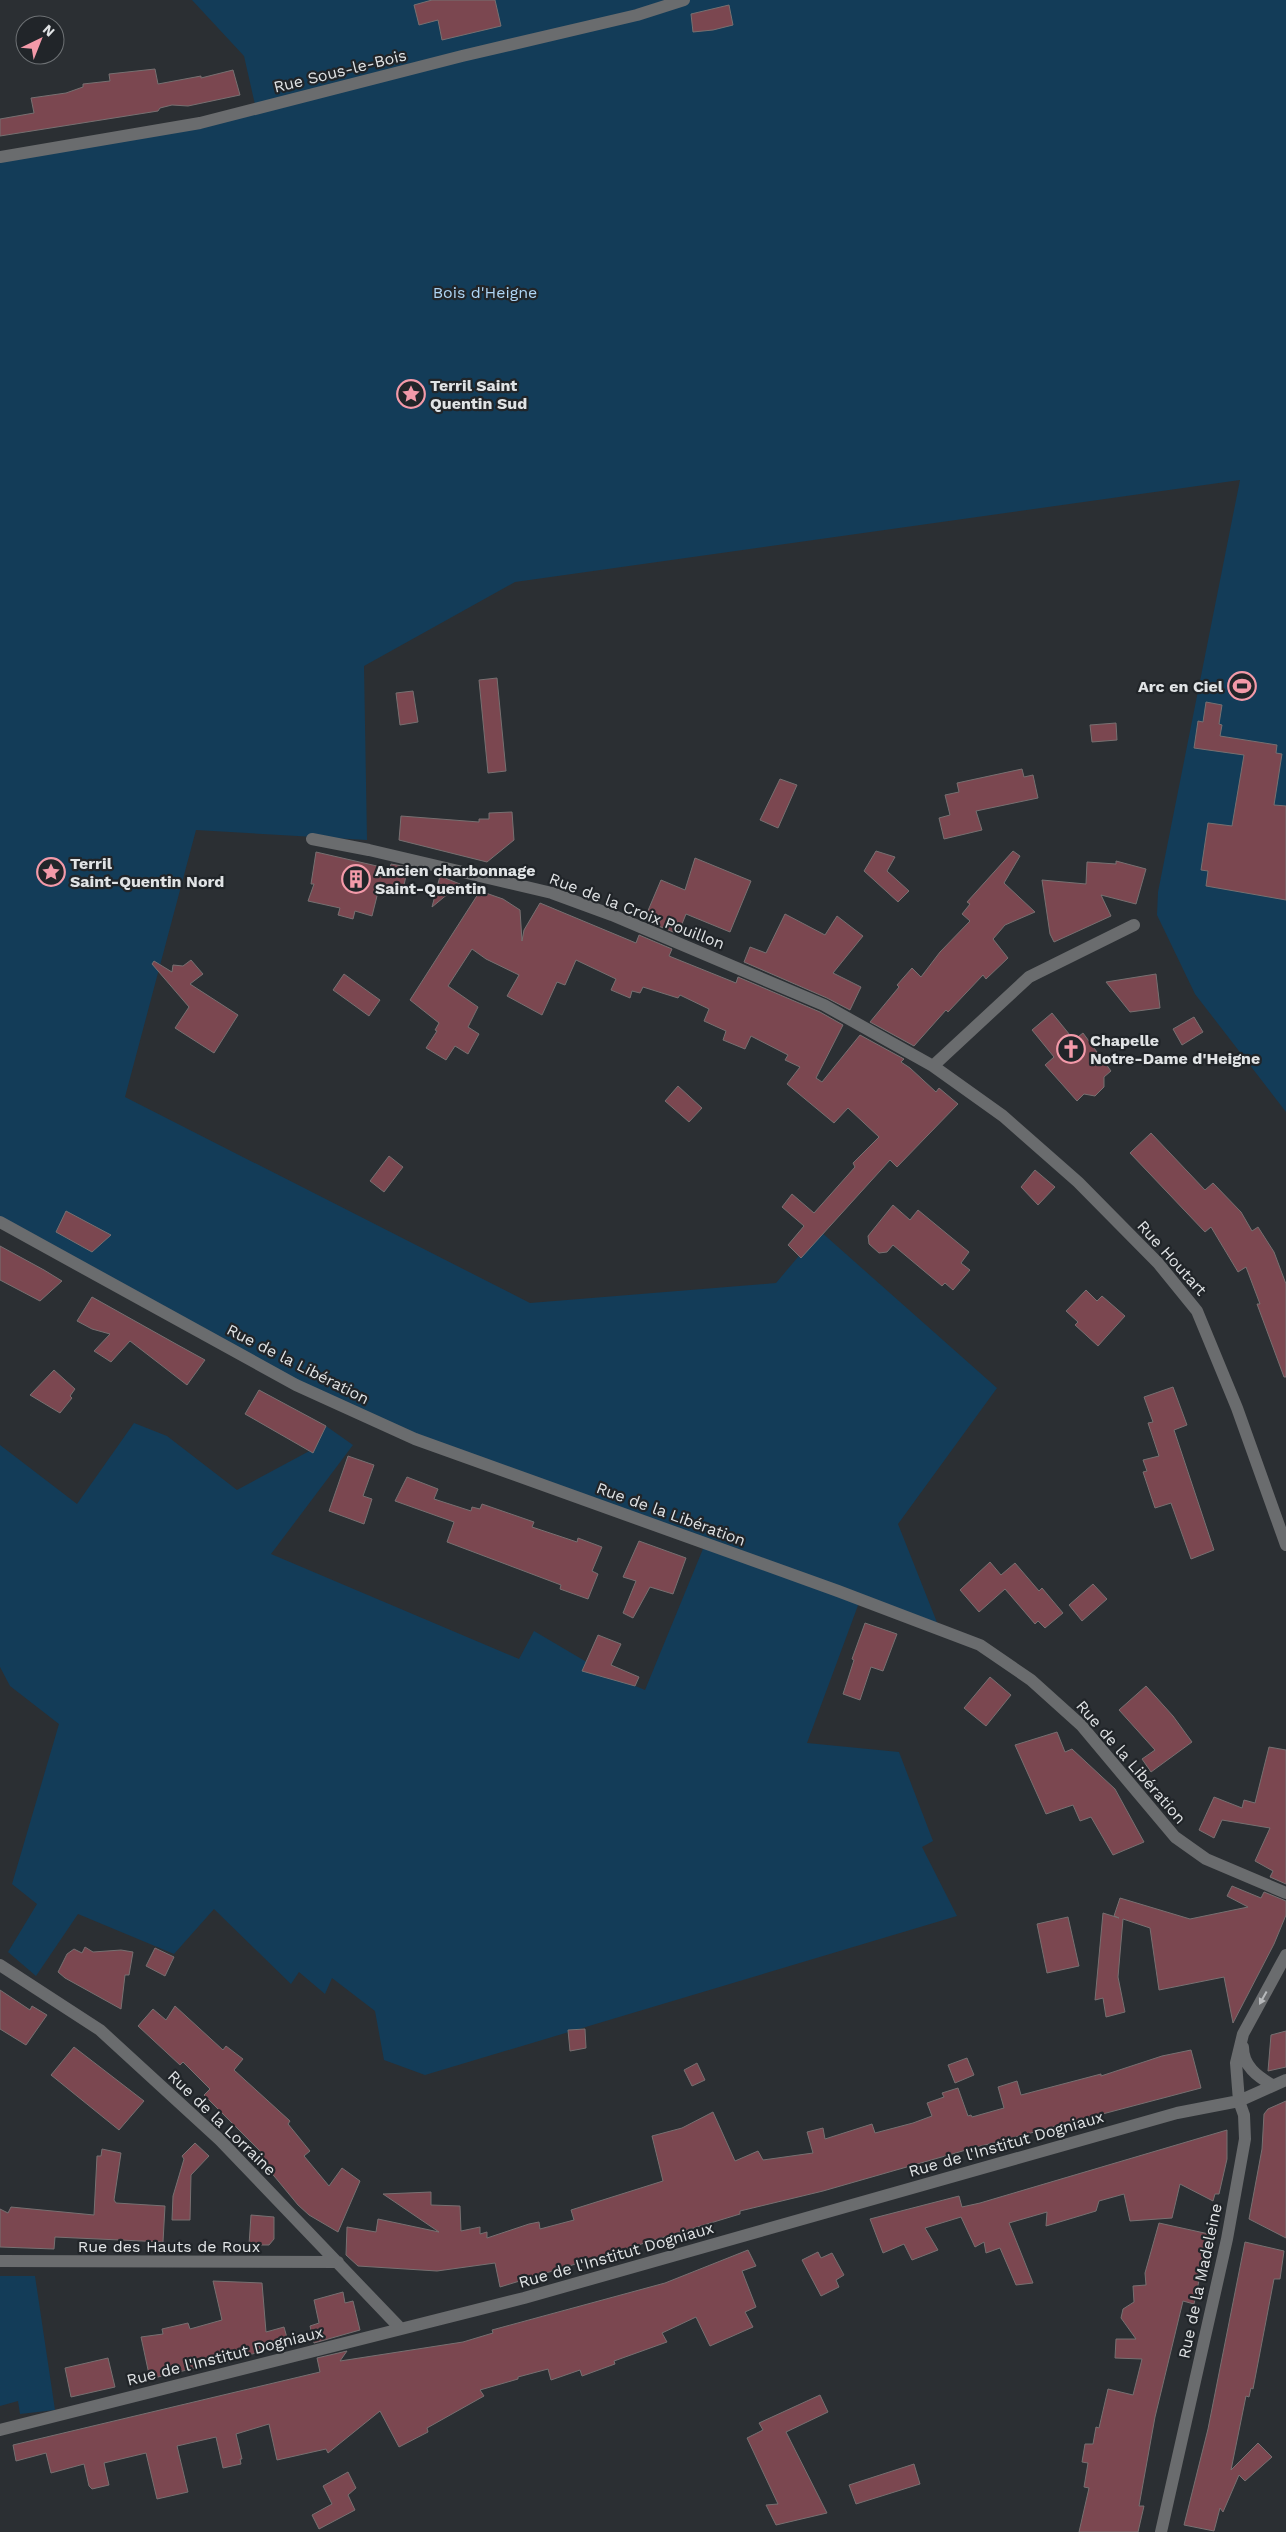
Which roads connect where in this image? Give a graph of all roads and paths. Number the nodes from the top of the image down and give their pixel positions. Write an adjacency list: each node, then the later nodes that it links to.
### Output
1 (684, 0): 2 (street, Rue Sous-le-Bois)
2 (0, 157)
3 (312, 840): 5 (street, Rue de la Croix Pouillon)
4 (1134, 926): 5 (street)
5 (932, 1066): 7 (street, Rue Houtart)
6 (0, 1222): 8 (street, Rue de la Libération)
7 (1286, 1544)
8 (1286, 1893)
9 (1286, 1955): 11 (street, Rue de la Madeleine, one-way to 11)
10 (0, 1965): 16 (street, Rue de la Lorraine)
11 (1243, 2034): 13 (street, Rue de la Madeleine); 14 (street, Rue de la Madeleine)
12 (1286, 2080): 13 (street, Rue de l'Institut Dogniaux)
13 (1272, 2085): 14 (street, Rue de l'Institut Dogniaux)
14 (1238, 2100): 17 (street, Rue de l'Institut Dogniaux); 19 (street, Rue de la Madeleine)
15 (0, 2262): 16 (street, Rue des Hauts de Roux)
16 (338, 2262): 17 (street, Rue de la Lorraine)
17 (401, 2329): 18 (street, Rue de l'Institut Dogniaux)
18 (0, 2430)
19 (1161, 2532)

